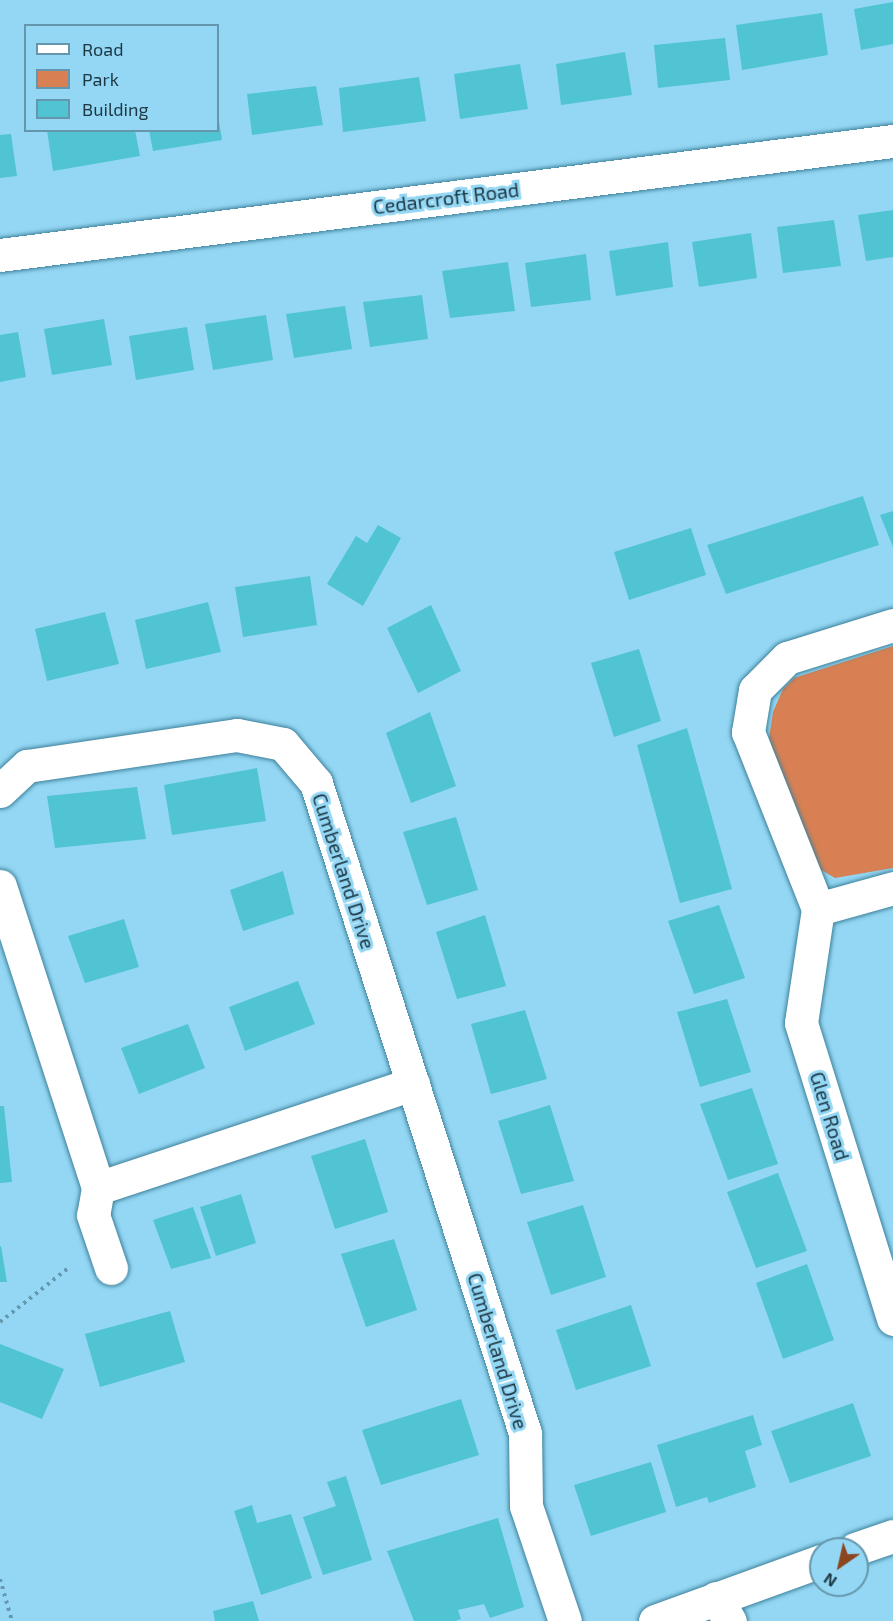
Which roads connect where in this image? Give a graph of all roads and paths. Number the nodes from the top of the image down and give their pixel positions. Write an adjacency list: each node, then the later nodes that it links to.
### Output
1 (893, 141): 2 (street, Cedarcroft Road)
2 (0, 255)
3 (893, 625): 7 (street)
4 (0, 791): 8 (street, Cumberland Drive)
5 (0, 886): 9 (street)
6 (893, 888): 7 (street)
7 (818, 909): 11 (street, Glen Road)
8 (413, 1084): 9 (street); 19 (street, Cumberland Drive)
9 (98, 1188): 10 (street)
10 (106, 1255): 12 (path)
11 (893, 1319)
12 (0, 1322)
13 (893, 1536): 14 (street)
14 (869, 1544)
15 (809, 1567): 17 (street)
16 (0, 1579): 18 (path)
17 (723, 1609): 20 (street)
18 (12, 1621)
19 (565, 1621)
20 (655, 1621)

